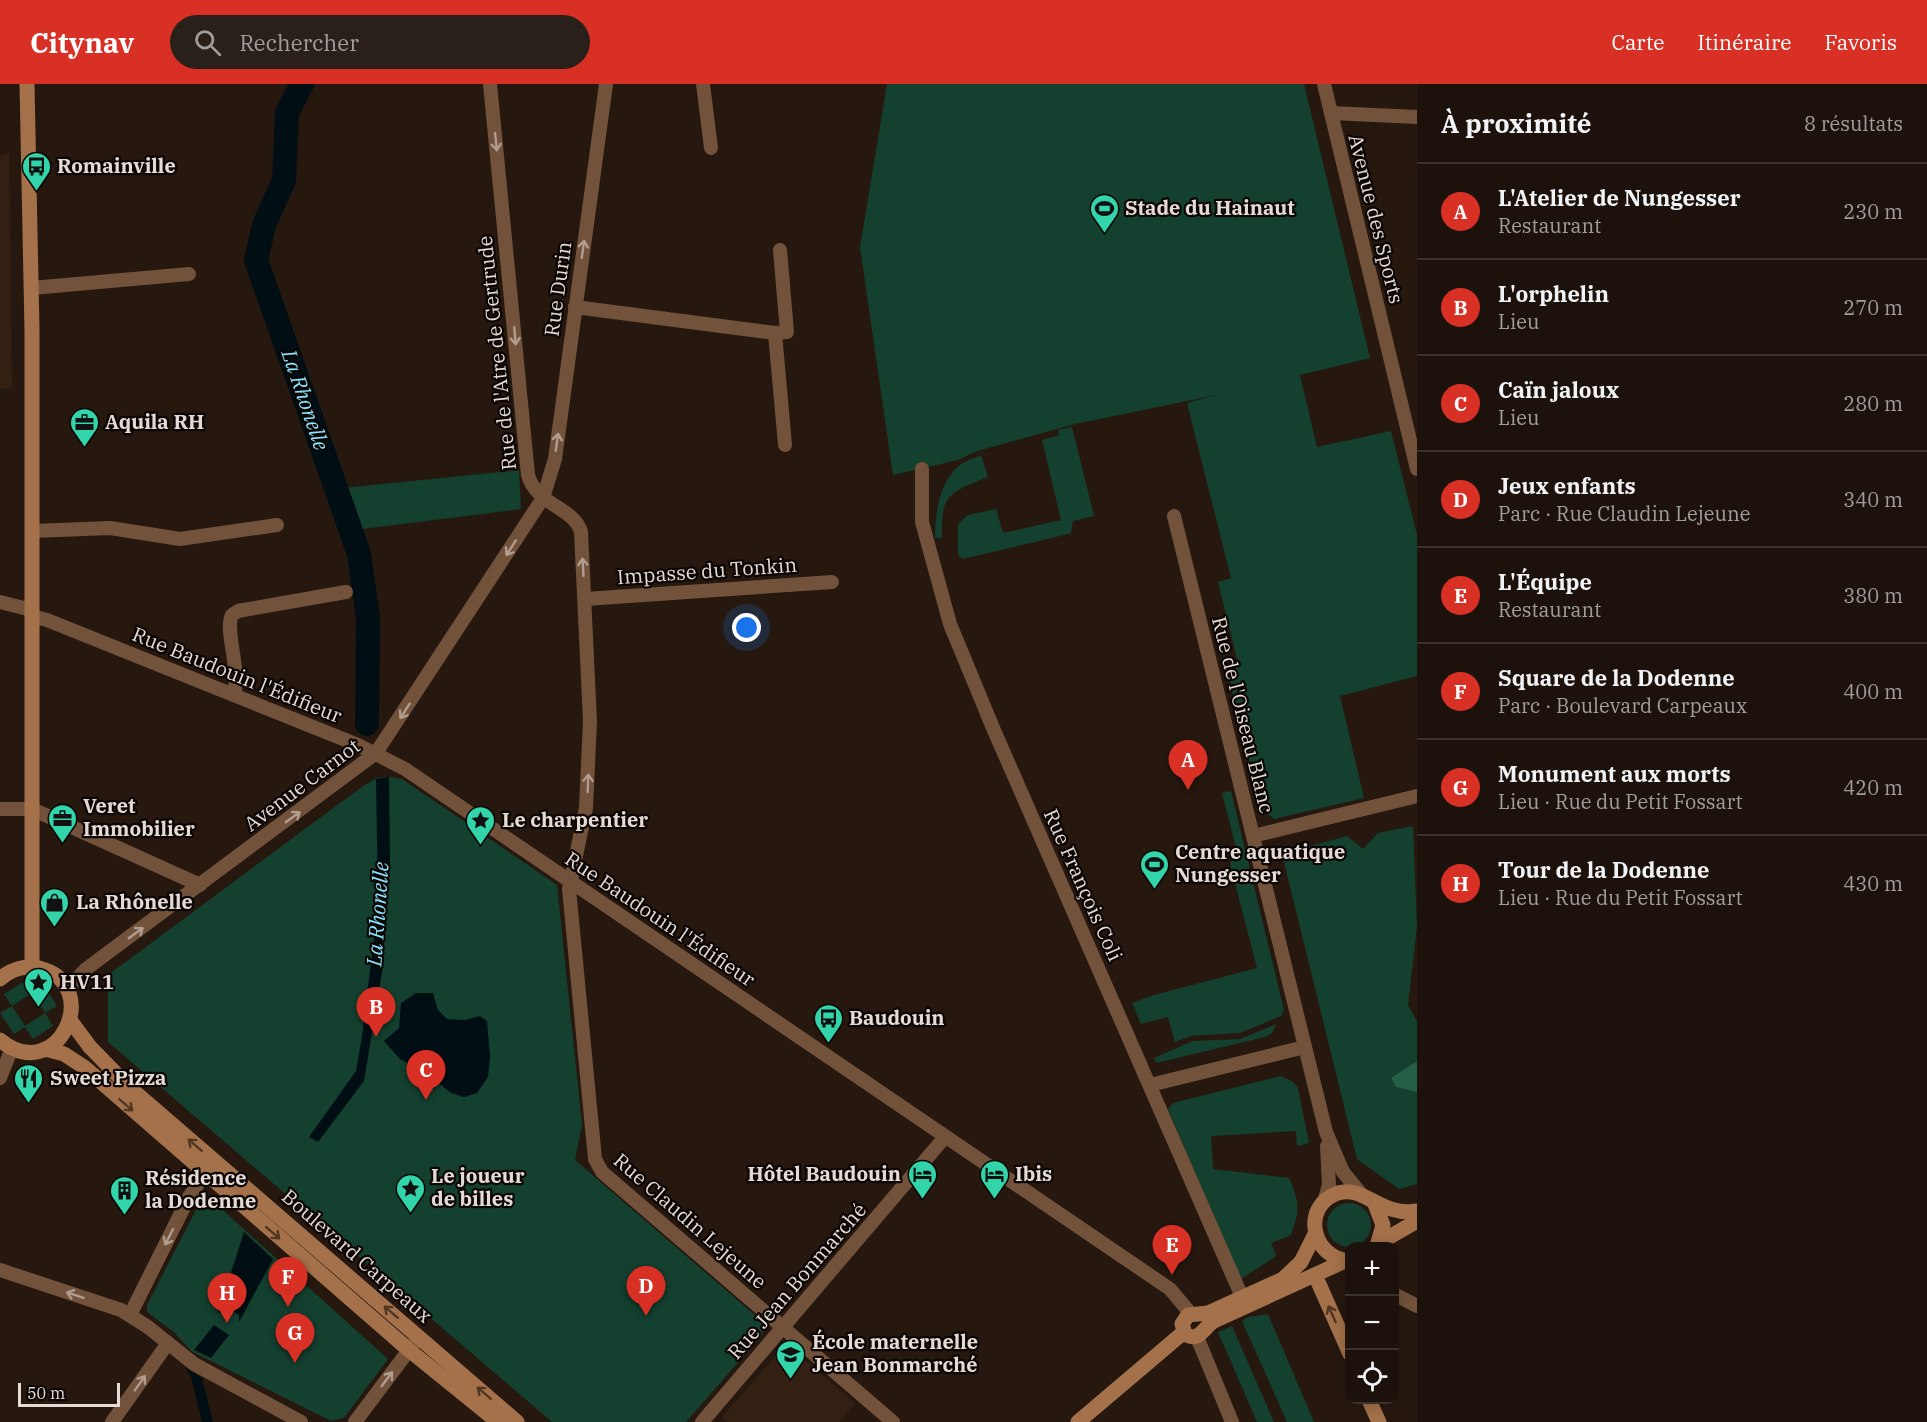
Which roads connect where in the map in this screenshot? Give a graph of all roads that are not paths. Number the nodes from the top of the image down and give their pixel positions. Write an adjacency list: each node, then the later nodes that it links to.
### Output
1 (27, 84): 11 (main road)
2 (490, 84): 17 (street, Rue de l'Atre de Gertrude, one-way to 17)
3 (606, 84): 12 (street, Rue Durin, one-way to 3)
4 (703, 84): 8 (street)
5 (1323, 84): 6 (street, Avenue des Sports)
6 (1331, 113): 7 (street); 16 (street, Avenue des Sports)
7 (1417, 117)
8 (711, 148)
9 (780, 250): 13 (street)
10 (189, 274): 11 (street)
11 (32, 288): 20 (main road)
12 (575, 307): 13 (street); 17 (street, Rue Durin, one-way to 12)
13 (775, 333): 14 (street)
14 (785, 445)
15 (922, 469): 42 (street, Rue François Coli)
16 (1417, 469)
17 (543, 498): 23 (street, Rue de l'Atre de Gertrude, one-way to 17); 27 (street, Avenue Carnot, one-way to 27)
18 (1174, 516): 31 (street, Rue de l'Oiseau Blanc)
19 (277, 525): 20 (street)
20 (33, 531): 25 (main road)
21 (832, 582): 23 (street, Impasse du Tonkin)
22 (346, 592): 26 (street)
23 (585, 598): 32 (street, Rue de l'Atre de Gertrude, one-way to 23)
24 (0, 602): 25 (street, Rue Baudouin l'Édifieur)
25 (32, 613): 26 (street, Rue Baudouin l'Édifieur); 30 (main road)
26 (234, 695): 27 (street, Rue Baudouin l'Édifieur)
27 (376, 753): 32 (street, Rue Baudouin l'Édifieur); 33 (street, Avenue Carnot, one-way to 27)
28 (1417, 796): 31 (street)
29 (0, 809): 30 (street)
30 (32, 809): 33 (street); 34 (main road)
31 (1253, 836): 39 (street, Rue de l'Oiseau Blanc)
32 (569, 881): 44 (street, Rue Baudouin l'Édifieur); 63 (street, Rue Claudin Lejeune)
33 (201, 885): 36 (street, Avenue Carnot, one-way to 33)
34 (32, 967): 35 (main road); 36 (main road)
35 (0, 979)
36 (67, 990): 37 (main road)
37 (70, 1020): 40 (main road); 64 (main road, Boulevard Carpeaux, one-way to 37)
38 (6, 1044): 40 (main road); 41 (street)
39 (1305, 1047): 42 (street); 43 (street, Rue de l'Oiseau Blanc)
40 (45, 1049): 45 (main road, Boulevard Carpeaux, one-way to 45)
41 (0, 1078)
42 (1150, 1085): 59 (street, Rue François Coli)
43 (1326, 1132): 46 (street, Rue de l'Oiseau Blanc); 47 (street, Rue de l'Oiseau Blanc)
44 (945, 1137): 62 (street, Rue Baudouin l'Édifieur); 63 (street, Rue Jean Bonmarché)
45 (206, 1174): 61 (street, one-way to 61); 66 (main road, Boulevard Carpeaux, one-way to 66)
46 (1361, 1194): 47 (main road); 48 (main road)
47 (1324, 1202): 51 (main road)
48 (1375, 1204): 49 (main road); 52 (main road)
49 (1417, 1211)
50 (1417, 1221): 53 (main road)
51 (1315, 1234): 54 (main road); 59 (main road)
52 (1379, 1242)
53 (1383, 1242)
54 (1345, 1260)
55 (1345, 1262): 57 (main road)
56 (0, 1270): 61 (street, one-way to 56)
57 (1315, 1275): 59 (main road); 67 (main road, one-way to 57)
58 (1399, 1296): 60 (street)
59 (1244, 1302): 62 (main road)
60 (1417, 1306)
61 (130, 1315): 65 (street)
62 (1195, 1325): 76 (main road); 77 (street, Rue Baudouin l'Édifieur)
63 (783, 1328): 74 (street, Rue Jean Bonmarché); 75 (street, Rue Claudin Lejeune)
64 (419, 1337): 66 (street); 73 (main road, Boulevard Carpeaux, one-way to 64)
65 (168, 1343): 69 (street, one-way to 65); 70 (street)
66 (409, 1350): 71 (street, one-way to 66); 72 (main road, Boulevard Carpeaux)
67 (1348, 1350)
68 (1371, 1404): 78 (main road)
69 (112, 1422)
70 (301, 1422)
71 (355, 1422)
72 (498, 1422)
73 (517, 1422)
74 (702, 1422)
75 (893, 1422)
76 (1078, 1422)
77 (1232, 1422)
78 (1379, 1422)

